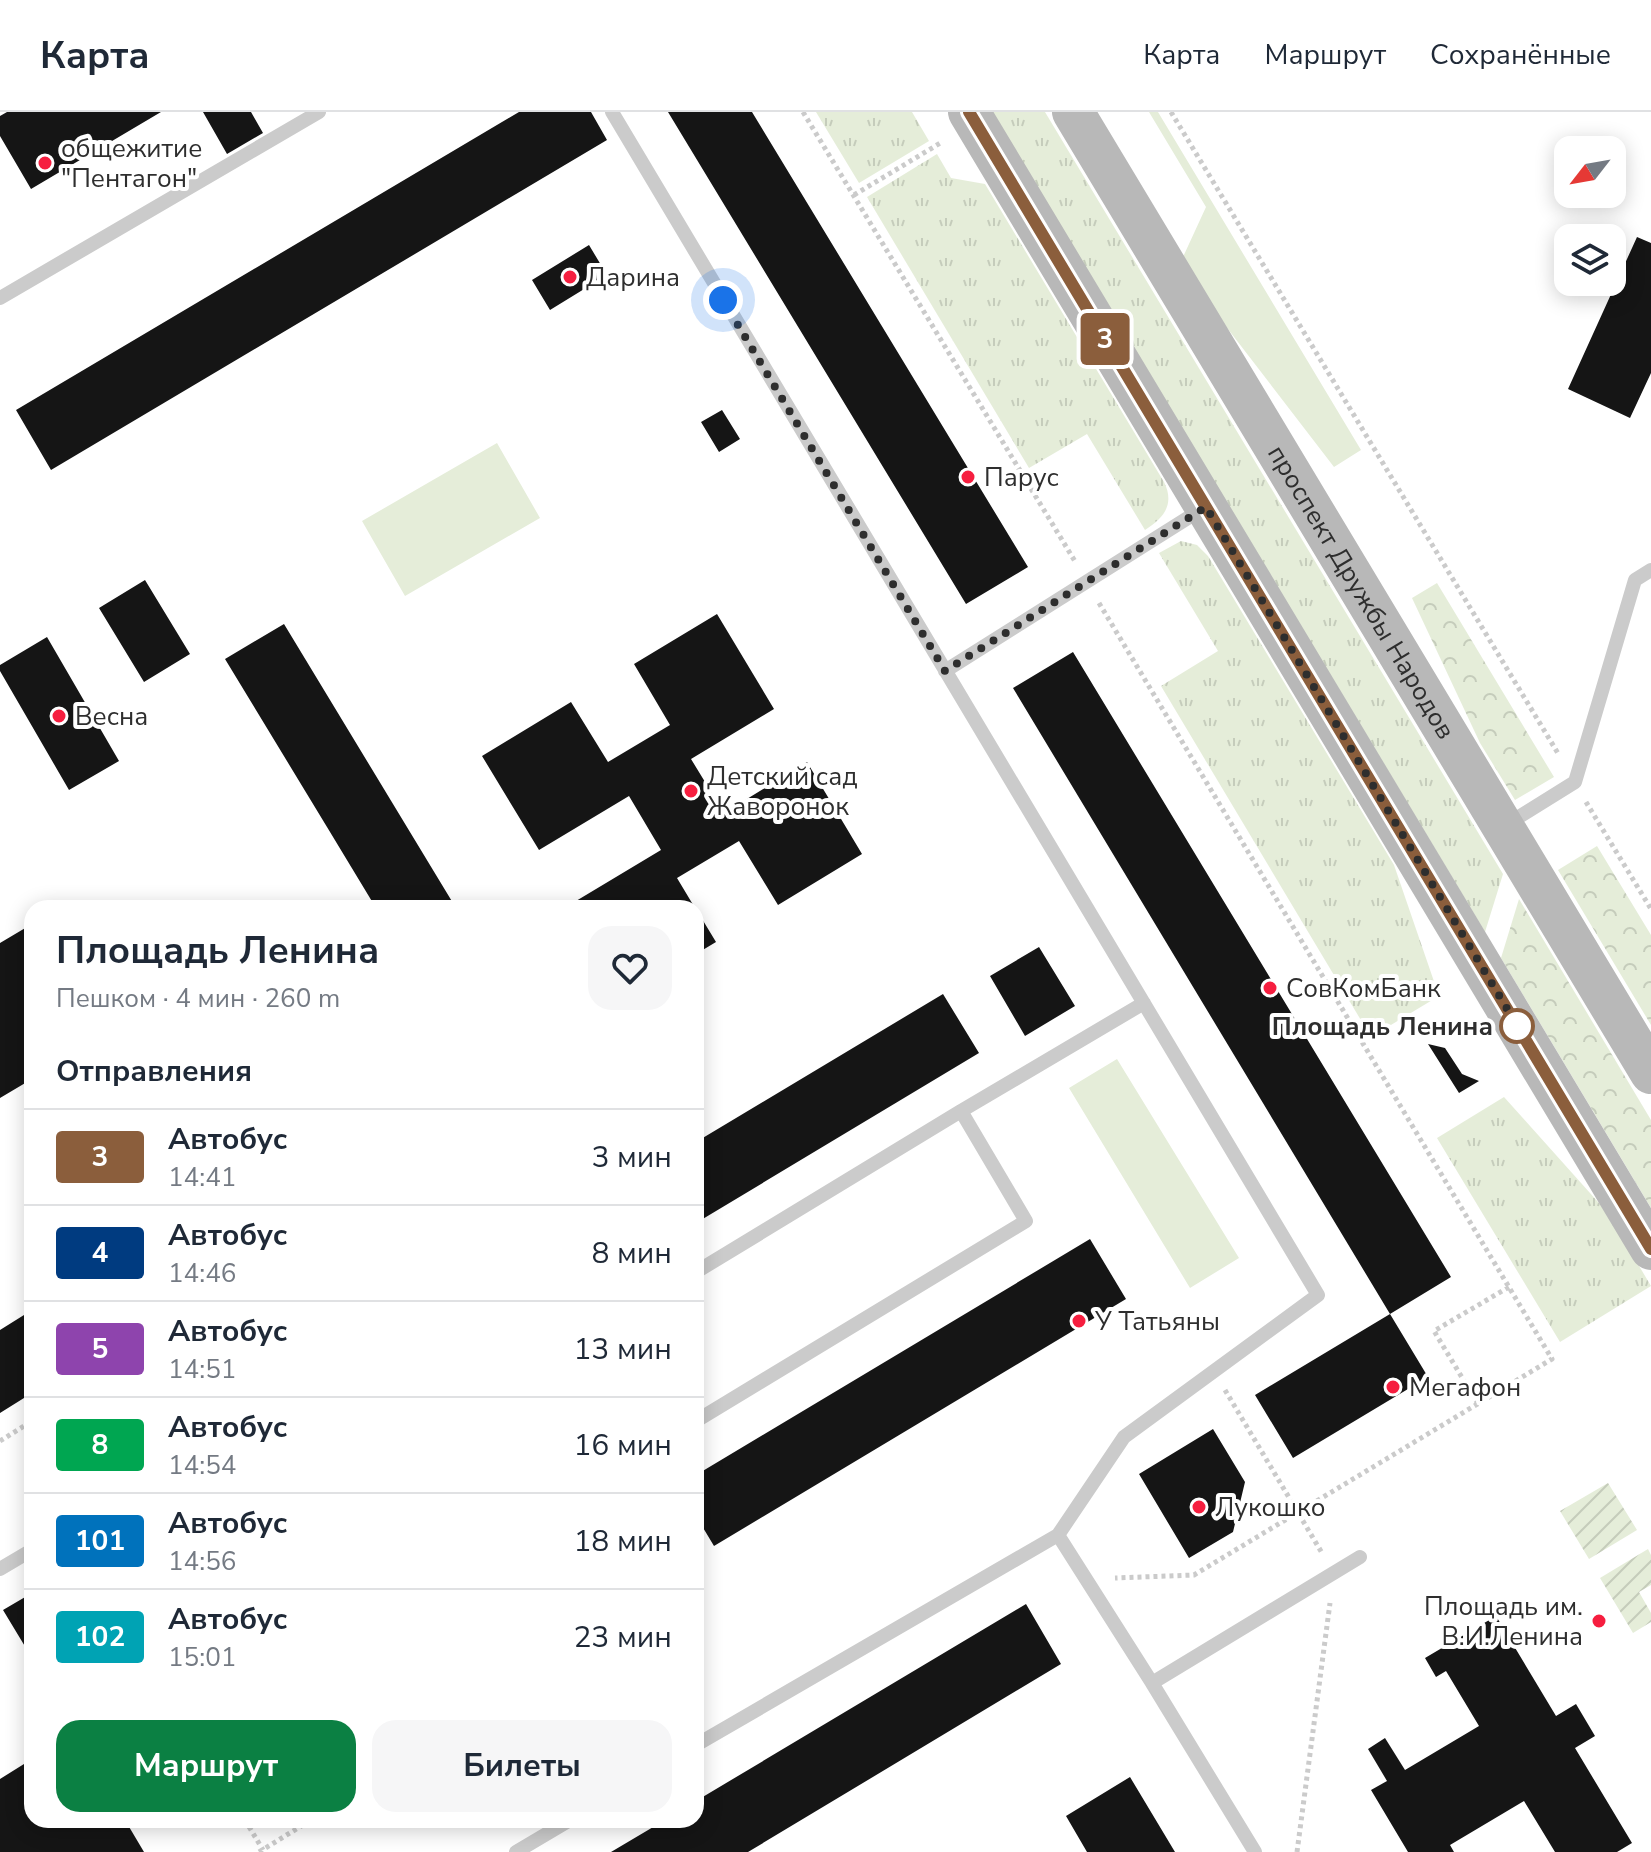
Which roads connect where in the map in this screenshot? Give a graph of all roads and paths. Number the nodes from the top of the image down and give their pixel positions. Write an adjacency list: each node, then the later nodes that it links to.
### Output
1 (319, 112): 8 (lane)
2 (612, 112): 12 (lane)
3 (803, 112): 7 (path)
4 (1073, 112): 14 (street, проспект Дружбы Народов)
5 (1171, 112): 13 (path)
6 (957, 126): 7 (path); 9 (street)
7 (854, 195): 11 (path)
8 (0, 298)
9 (1206, 507): 11 (lane); 19 (street)
10 (1651, 570): 13 (lane)
11 (1087, 582): 12 (lane); 21 (path)
12 (945, 671): 16 (lane)
13 (1575, 782): 14 (lane); 15 (path)
14 (1503, 827): 17 (street, проспект Дружбы Народов)
15 (1651, 909)
16 (1144, 1003): 18 (lane); 26 (lane)
17 (1651, 1073)
18 (961, 1111): 20 (lane); 23 (lane)
19 (1651, 1249)
20 (704, 1267)
21 (1509, 1287): 22 (path); 22 (path)
22 (1478, 1404): 30 (path)
23 (704, 1416)
24 (24, 1426): 25 (path)
25 (0, 1441)
26 (1058, 1535): 30 (lane); 32 (lane)
27 (24, 1555): 29 (lane)
28 (1360, 1557): 31 (lane)
29 (0, 1569)
30 (1086, 1579): 31 (lane)
31 (1152, 1683): 38 (lane)
32 (704, 1740)
33 (249, 1828): 36 (path)
34 (298, 1828): 36 (path)
35 (556, 1828): 37 (lane)
36 (262, 1851)
37 (516, 1852)
38 (1255, 1852)

